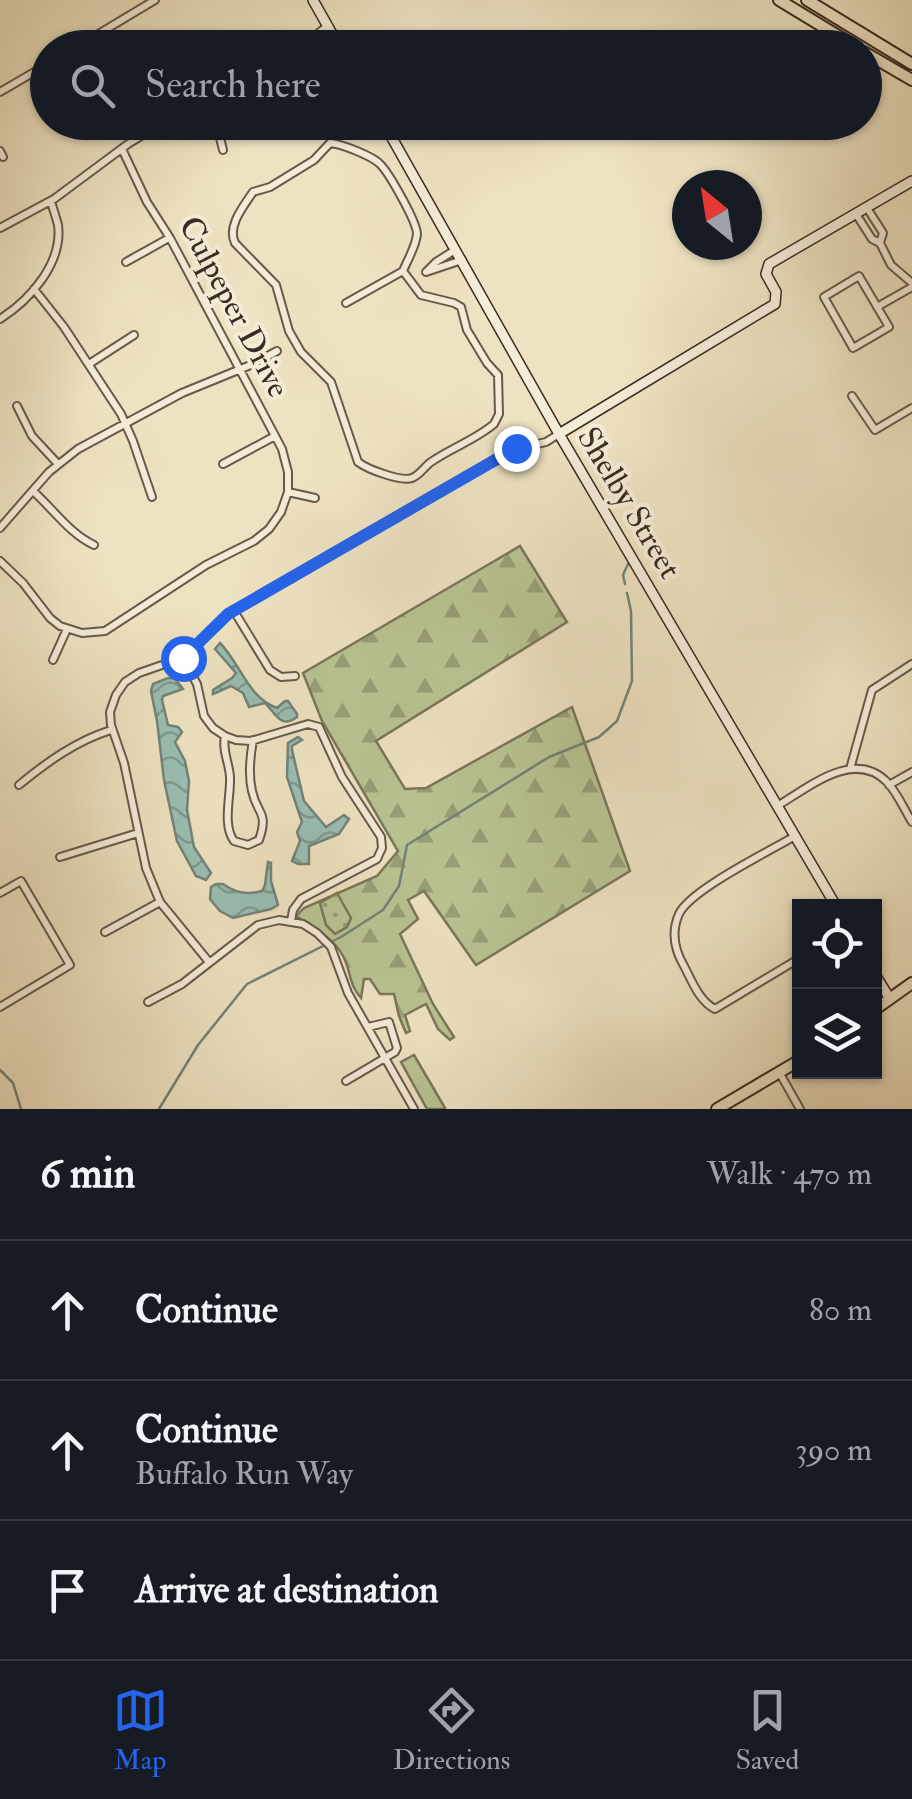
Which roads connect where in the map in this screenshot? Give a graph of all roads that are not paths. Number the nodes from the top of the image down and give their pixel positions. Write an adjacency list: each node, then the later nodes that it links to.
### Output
1 (154, 0): 6 (street)
2 (313, 0): 5 (street)
3 (779, 0): 9 (main road)
4 (807, 0): 10 (main road)
5 (327, 26): 7 (street); 8 (street)
6 (104, 30)
7 (322, 30)
8 (329, 30)
9 (828, 30)
10 (856, 30)
11 (882, 46): 13 (main road)
12 (882, 62): 15 (main road)
13 (912, 64)
14 (30, 74): 16 (street)
15 (912, 80)
16 (0, 92)
17 (136, 140): 20 (street)
18 (220, 140): 21 (street)
19 (393, 140): 29 (street, Shelby Street)
20 (122, 149): 23 (street); 27 (street, Culpeper Drive)
21 (223, 150)
22 (912, 181): 24 (street)
23 (50, 201): 26 (street); 36 (street)
24 (867, 208): 25 (street); 28 (street)
25 (856, 214): 28 (street); 48 (street)
26 (0, 228)
27 (170, 238): 31 (street); 43 (street, Culpeper Drive)
28 (880, 243): 35 (street)
29 (456, 249): 30 (street, Shelby Street); 33 (street)
30 (462, 260): 33 (street); 48 (street, Shelby Street)
31 (126, 262)
32 (403, 270): 34 (street); 34 (street); 37 (street)
33 (426, 272): 34 (street)
34 (410, 282)
35 (912, 285): 38 (street)
36 (34, 289): 39 (street); 42 (street)
37 (346, 303)
38 (878, 307): 38 (street)
39 (0, 318)
40 (134, 335): 42 (street)
41 (278, 351): 43 (street)
42 (89, 364): 47 (street)
43 (239, 370): 47 (street); 49 (street, Culpeper Drive)
44 (852, 396): 46 (street)
45 (17, 406): 50 (street)
46 (912, 408)
47 (126, 423): 50 (street); 54 (street)
48 (560, 434): 59 (street); 72 (street, Shelby Street)
49 (276, 436): 51 (street); 53 (street, Culpeper Drive)
50 (58, 464): 52 (street)
51 (224, 464)
52 (33, 491): 56 (street); 57 (street)
53 (288, 492): 55 (street); 60 (street)
54 (152, 497)
55 (315, 498)
56 (0, 528)
57 (94, 545)
58 (0, 561): 60 (street)
59 (234, 611): 61 (street); 64 (street)
60 (66, 629): 62 (street)
61 (183, 658): 65 (street); 66 (street)
62 (52, 660)
63 (912, 664): 68 (street)
64 (295, 676)
65 (112, 730): 71 (street); 74 (street)
66 (225, 736): 67 (street); 67 (street)
67 (253, 740): 80 (street)
68 (850, 769): 70 (street); 72 (street)
69 (912, 772): 70 (street)
70 (889, 785): 73 (street)
71 (19, 786)
72 (777, 806): 75 (street, Shelby Street)
73 (912, 822)
74 (138, 833): 76 (street); 79 (street)
75 (795, 836): 78 (street, Shelby Street); 83 (street)
76 (60, 857)
77 (0, 893): 89 (street)
78 (832, 899)
79 (160, 902): 81 (street); 82 (street)
80 (291, 921): 82 (street); 90 (street)
81 (104, 932)
82 (209, 962): 87 (street)
83 (792, 963)
84 (912, 983): 86 (main road)
85 (882, 986): 86 (street)
86 (890, 999): 88 (main road)
87 (148, 1002)
88 (882, 1004)
89 (0, 1007)
90 (368, 1027): 91 (street); 91 (street)
91 (386, 1058): 94 (street); 95 (street)
92 (792, 1065): 93 (main road)
93 (779, 1072): 96 (main road); 97 (street)
94 (346, 1081)
95 (414, 1109)
96 (717, 1109)
97 (800, 1109)

